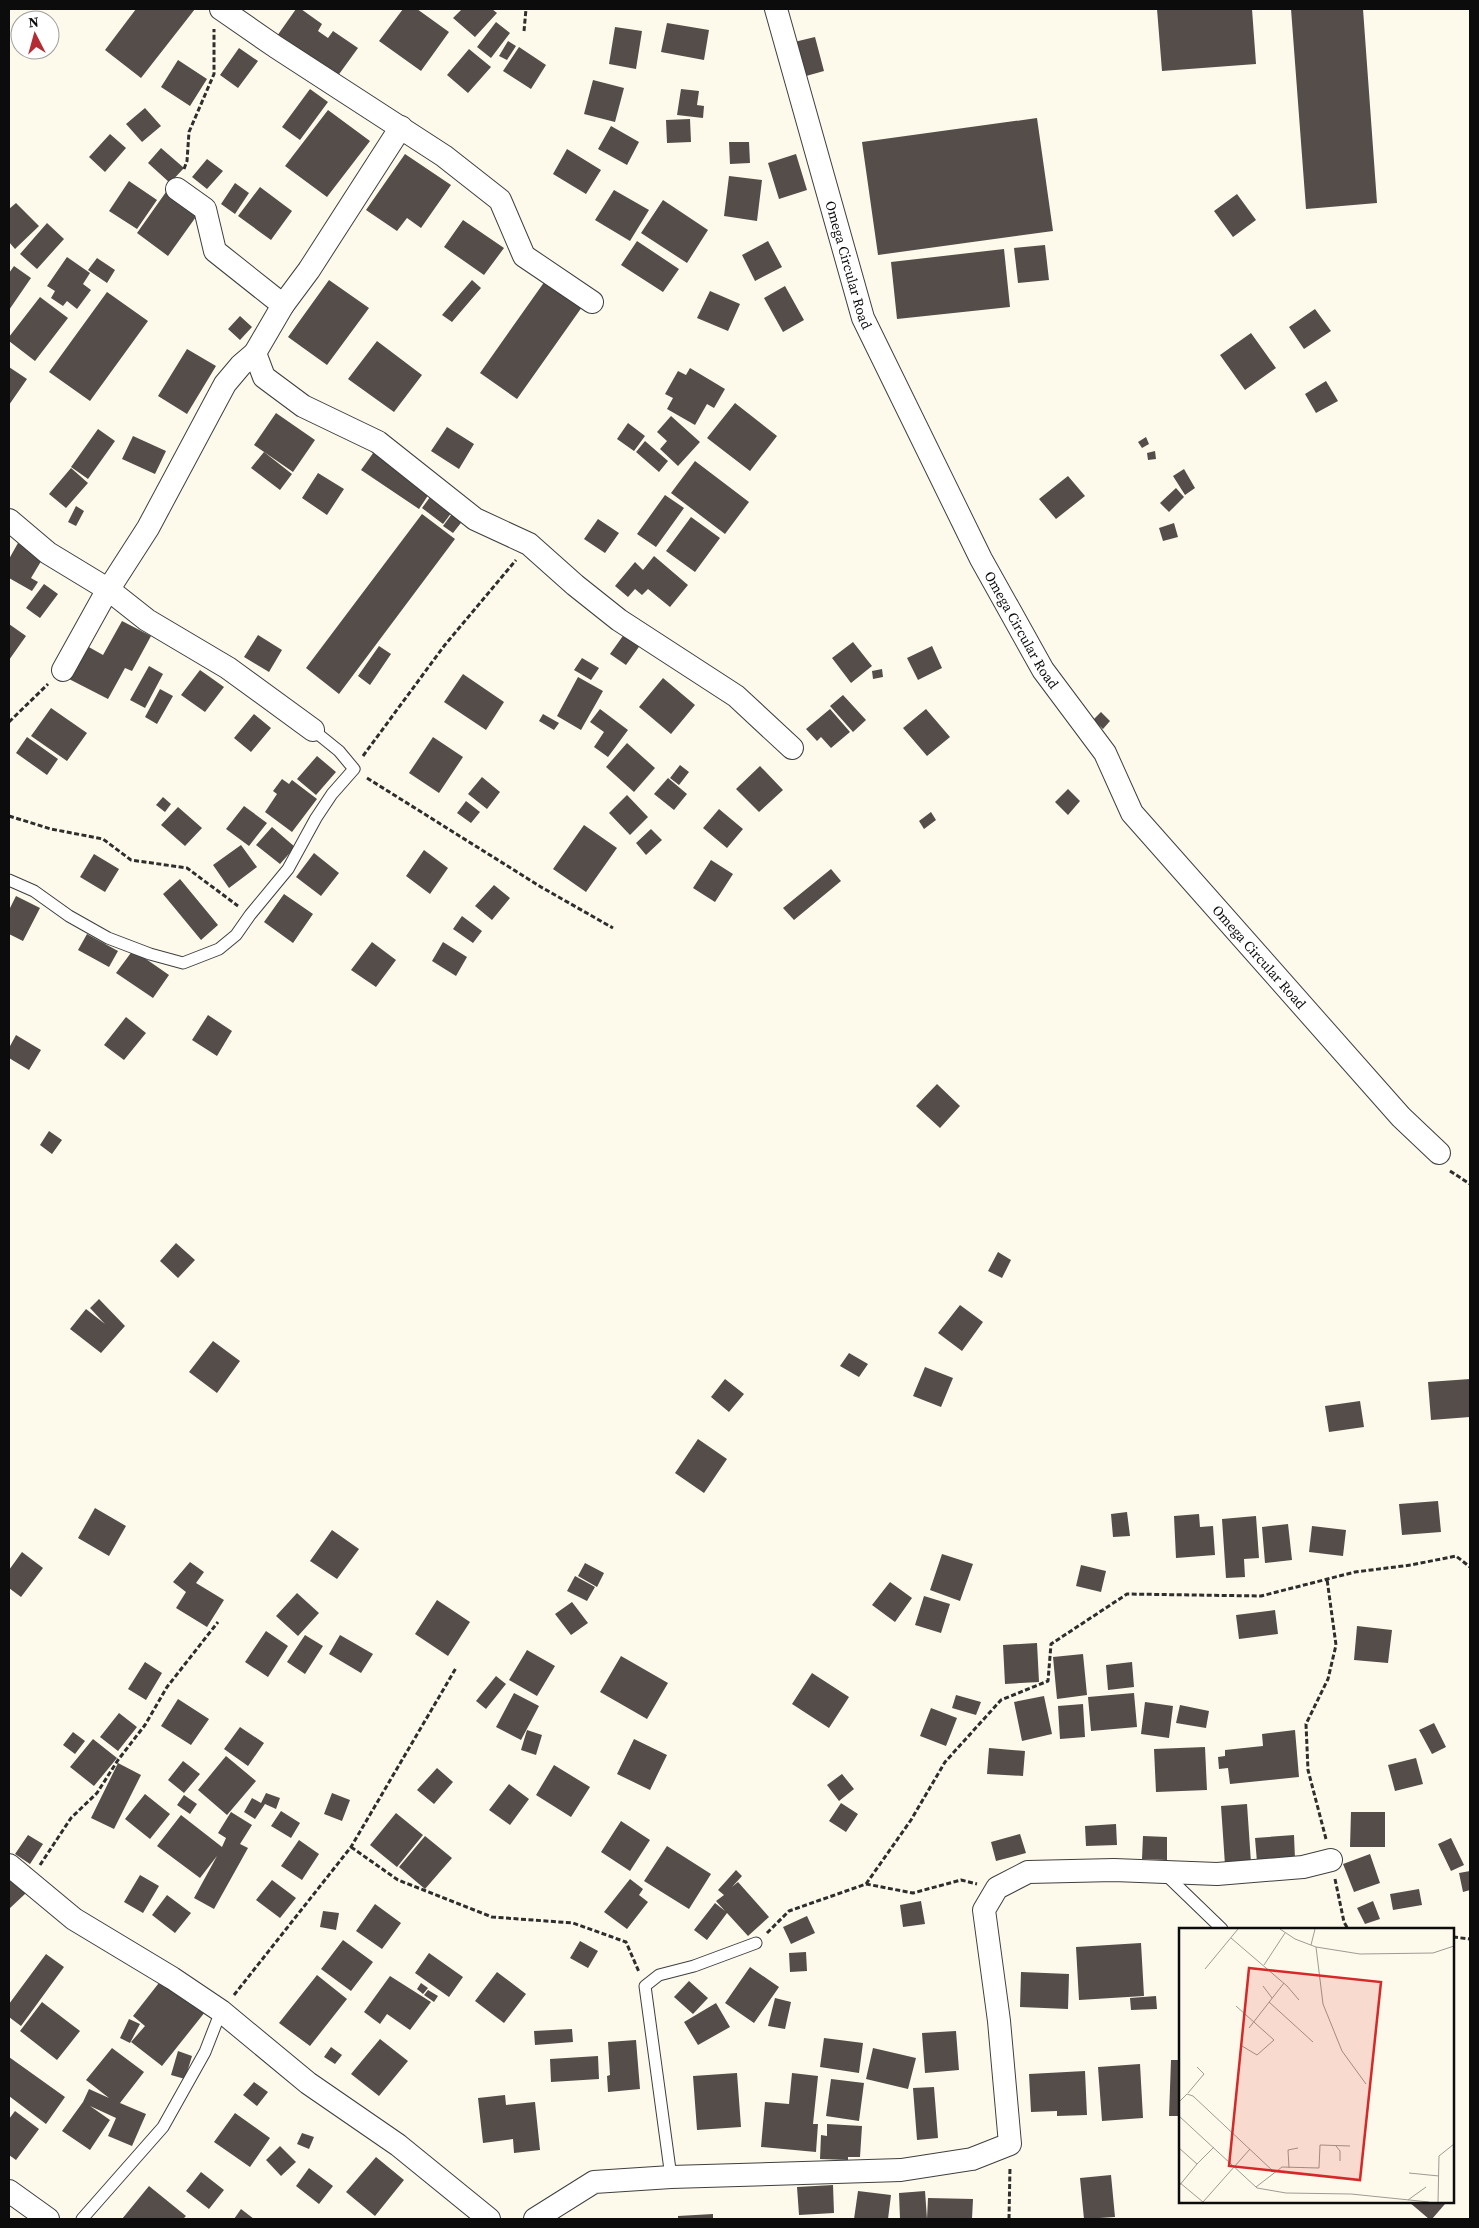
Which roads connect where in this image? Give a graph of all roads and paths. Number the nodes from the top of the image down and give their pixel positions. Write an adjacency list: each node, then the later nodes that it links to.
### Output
1 (526, 9): 4 (path)
2 (776, 9): 22 (street, Omega Circular Road)
3 (218, 16): 5 (street); 6 (path)
4 (524, 31)
5 (402, 127): 7 (street); 8 (street)
6 (177, 189): 8 (street)
7 (592, 302)
8 (283, 305): 9 (street)
9 (255, 353): 11 (street); 12 (street)
10 (9, 520): 12 (street)
11 (529, 544): 16 (street); 17 (path)
12 (109, 590): 13 (street); 15 (street)
13 (63, 670): 14 (path)
14 (9, 722)
15 (313, 730): 17 (lane)
16 (792, 748)
17 (354, 769): 20 (lane); 21 (path)
18 (9, 816): 20 (path)
19 (9, 880): 20 (lane)
20 (250, 915)
21 (613, 928)
22 (1439, 1153)
23 (1451, 1172): 24 (path)
24 (1470, 1184)
25 (1470, 1567): 26 (path)
26 (1326, 1579): 30 (path); 34 (path)
27 (218, 1622): 33 (path)
28 (456, 1668): 29 (path)
29 (351, 1847): 41 (path); 42 (path)
30 (1332, 1860): 32 (street); 37 (path)
31 (9, 1865): 33 (street)
32 (1163, 1872): 35 (street); 36 (lane)
33 (28, 1882): 42 (street)
34 (866, 1884): 35 (path); 40 (path)
35 (997, 1888): 43 (street)
36 (1221, 1928)
37 (1347, 1928)
38 (1454, 1937): 39 (path)
39 (1470, 1939)
40 (756, 1944): 41 (lane)
41 (645, 1986): 44 (lane)
42 (221, 2011): 47 (lane); 48 (street)
43 (1010, 2144): 44 (street); 50 (path)
44 (671, 2177): 49 (street)
45 (9, 2192): 46 (street)
46 (48, 2219)
47 (82, 2219)
48 (488, 2219)
49 (535, 2219)
50 (1009, 2219)

